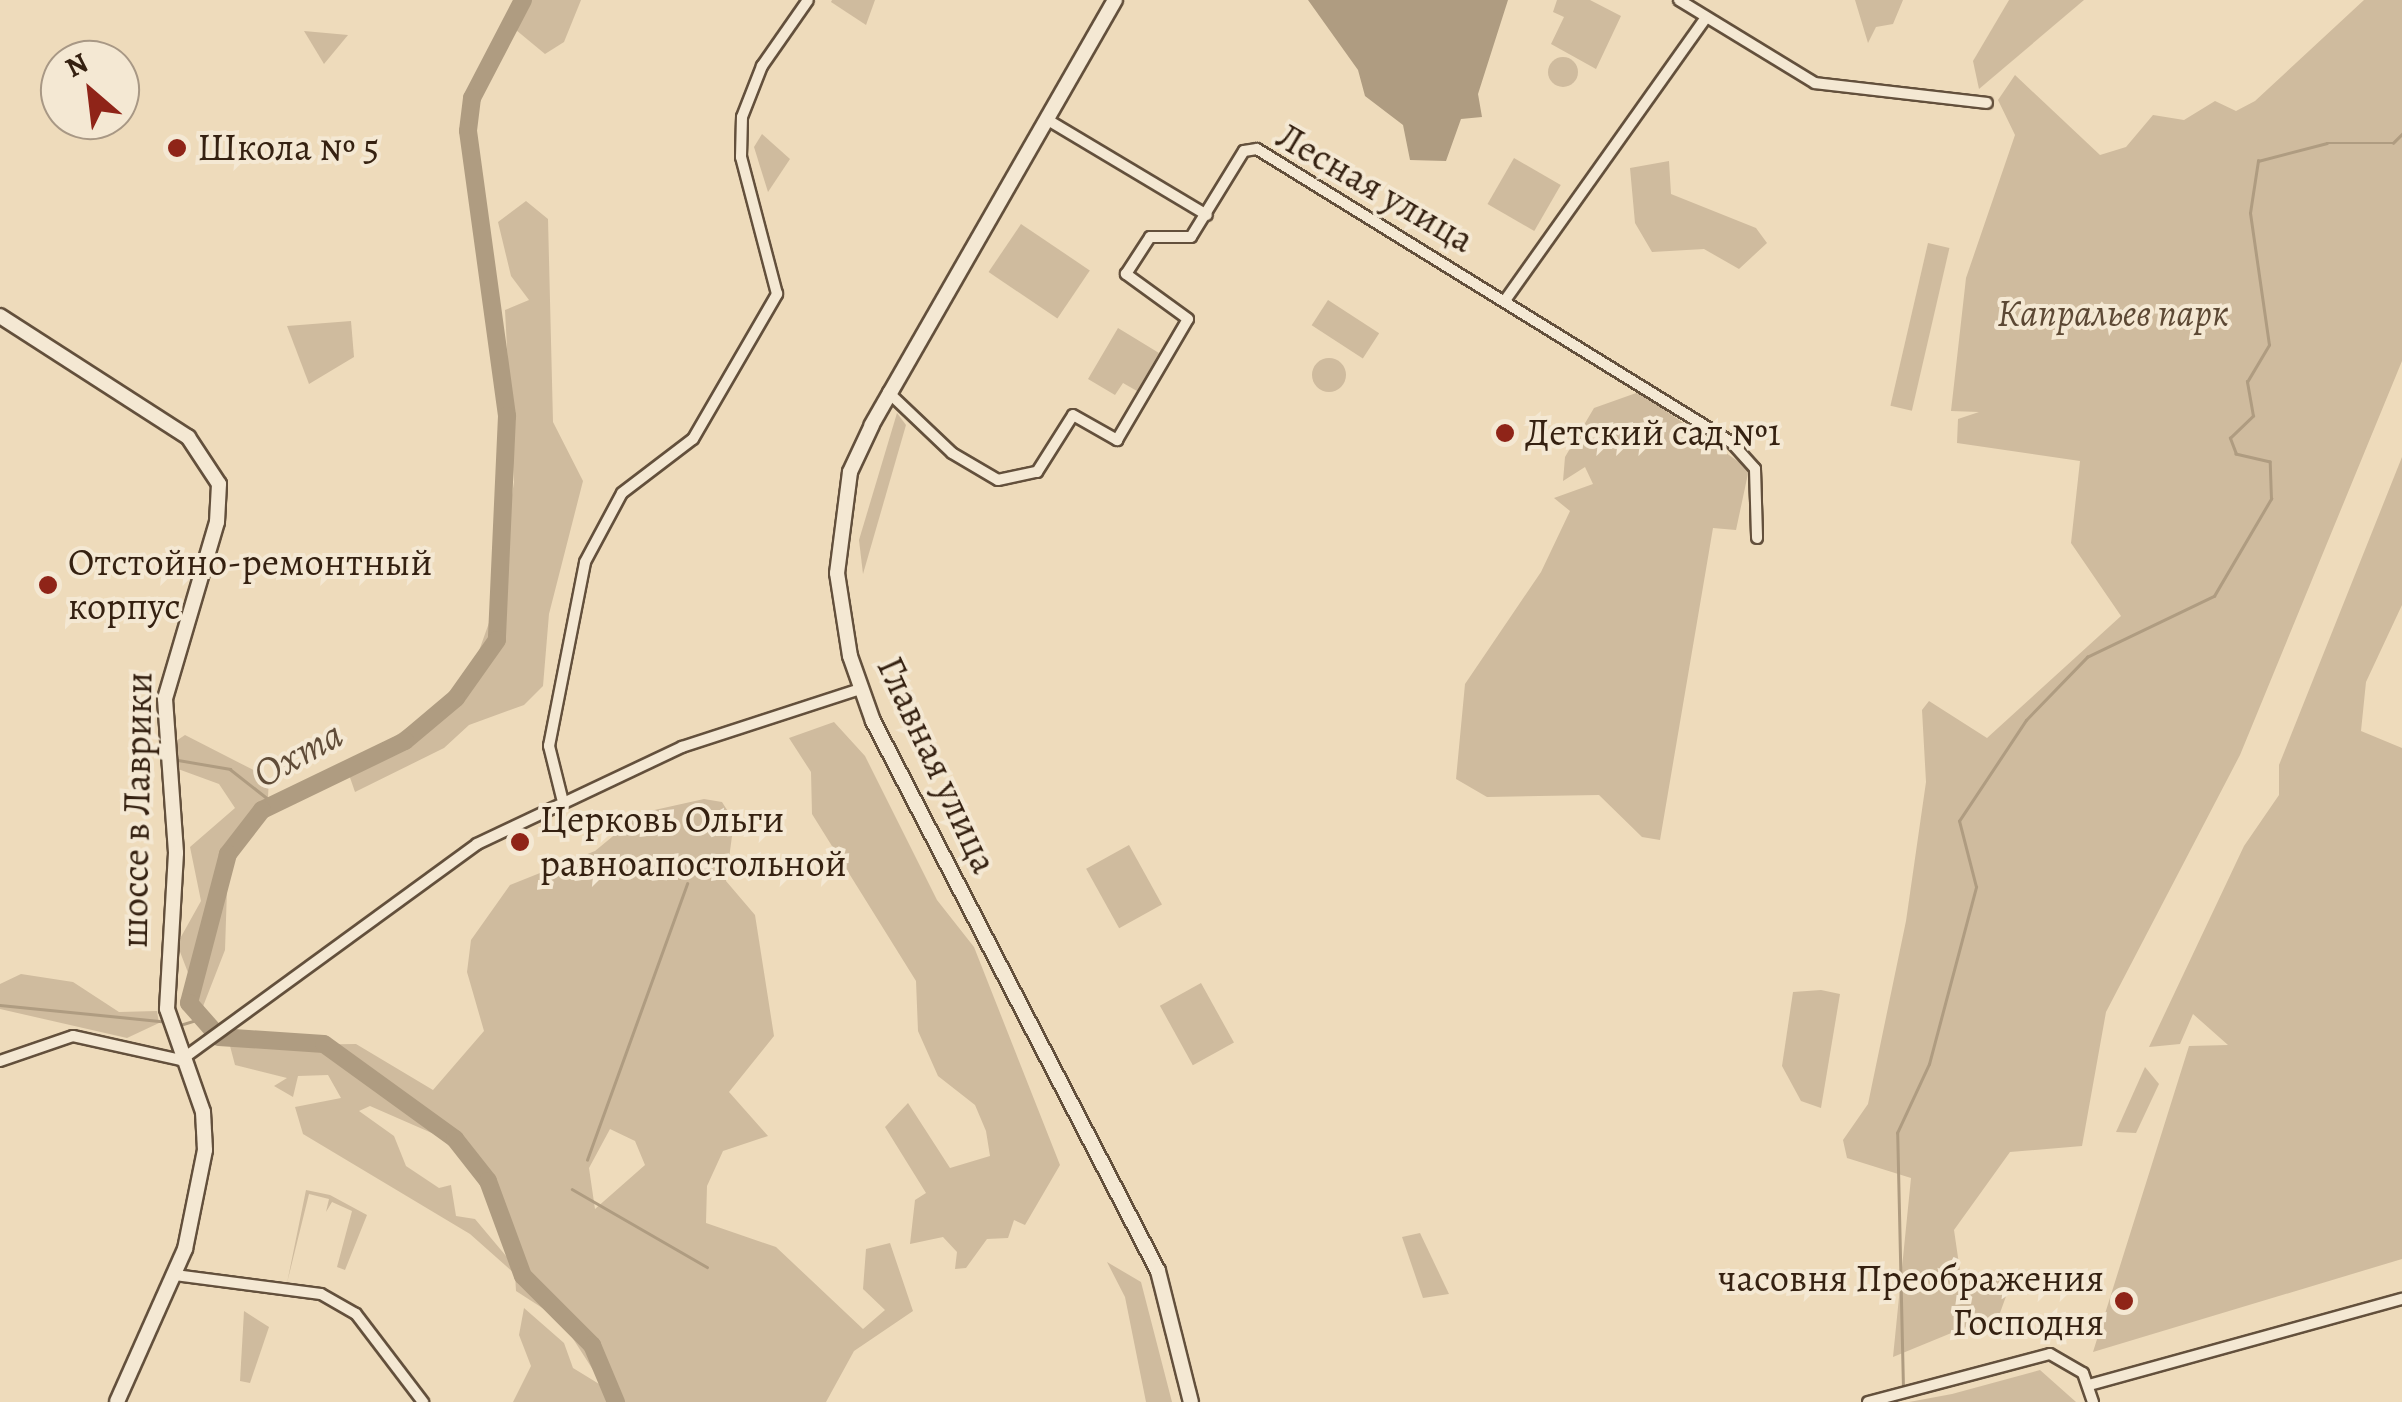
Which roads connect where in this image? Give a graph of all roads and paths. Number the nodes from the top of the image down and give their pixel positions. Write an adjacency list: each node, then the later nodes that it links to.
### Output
1 (808, 0): 13 (street)
2 (1115, 0): 6 (main road, Главная улица)
3 (1679, 0): 4 (street)
4 (1705, 19): 5 (street); 8 (street)
5 (1986, 103)
6 (1048, 120): 7 (street); 10 (main road, Главная улица)
7 (1206, 215): 8 (street, Лесная улица); 10 (street, Лесная улица)
8 (1506, 299): 11 (street, Лесная улица)
9 (0, 316): 14 (main road, шоссе в Лаврики)
10 (888, 392): 12 (main road, Главная улица)
11 (1757, 538)
12 (861, 690): 13 (street); 21 (main road, Главная улица)
13 (562, 798): 14 (street)
14 (181, 1060): 15 (street); 16 (main road, шоссе в Лаврики)
15 (0, 1062)
16 (175, 1275): 19 (main road, шоссе в Лаврики); 20 (street)
17 (2402, 1299): 18 (street)
18 (2089, 1385): 22 (street); 23 (street)
19 (117, 1402)
20 (423, 1402)
21 (1191, 1402)
22 (1868, 1402)
23 (2093, 1402)

